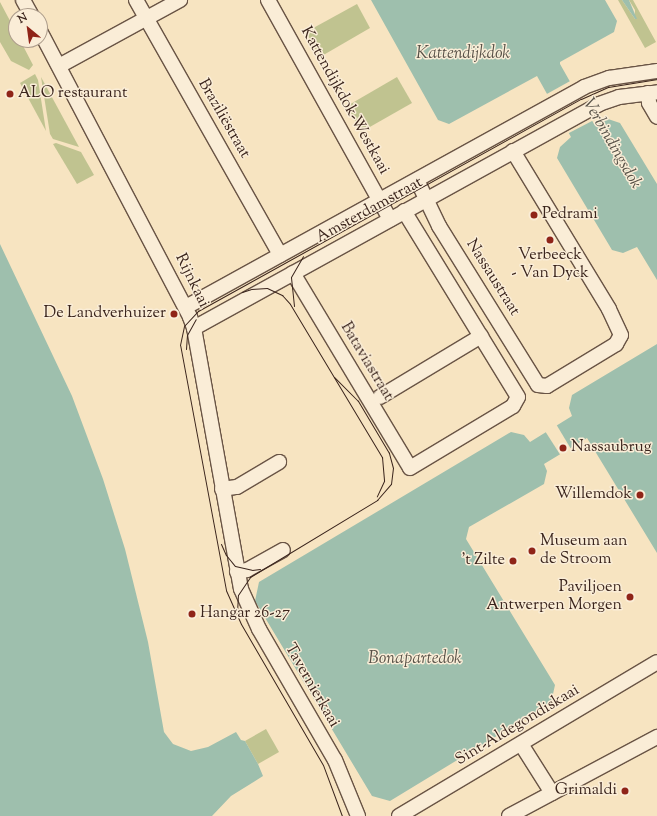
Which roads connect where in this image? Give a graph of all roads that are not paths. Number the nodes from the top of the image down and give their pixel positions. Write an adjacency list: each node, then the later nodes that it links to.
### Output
1 (136, 0): 4 (street, Braziliëstraat)
2 (180, 0): 4 (street)
3 (268, 0): 13 (street, Kattendijkdok-Westkaai)
4 (146, 19): 6 (street); 16 (street, Braziliëstraat)
5 (48, 46): 6 (street, Rijnkaai)
6 (59, 66): 18 (street, Rijnkaai)
7 (657, 71): 11 (street, Amsterdamstraat)
8 (653, 93): 9 (street); 10 (street, Amsterdamstraat)
9 (657, 117)
10 (513, 151): 12 (street, Amsterdamstraat); 12 (street, Nassaustraat)
11 (416, 180): 12 (street, Nassaustraat); 13 (street, Amsterdamstraat)
12 (426, 199): 14 (street, Amsterdamstraat)
13 (380, 200): 15 (street, Kattendijkdok-Westkaai); 16 (street, Amsterdamstraat)
14 (404, 211): 15 (street, Amsterdamstraat); 20 (street)
15 (390, 219): 17 (street, Amsterdamstraat)
16 (280, 255): 18 (street, Amsterdamstraat)
17 (293, 273): 19 (street, Amsterdamstraat); 20 (street, Bataviastraat)
18 (186, 307): 19 (street, Rijnkaai)
19 (194, 328): 23 (street, Rijnkaai)
20 (481, 336): 21 (street)
21 (380, 397)
22 (279, 462): 23 (street)
23 (222, 489): 25 (street, Rijnkaai)
24 (283, 550): 25 (street)
25 (237, 572): 31 (street, Tavernierkaai)
26 (656, 665): 28 (street, Sint-Aldegondiskaai)
27 (657, 737): 29 (street)
28 (521, 744): 29 (street); 32 (street, Sint-Aldegondiskaai)
29 (552, 794): 30 (street)
30 (529, 812): 33 (street)
31 (358, 816)
32 (399, 816)
33 (509, 816)

